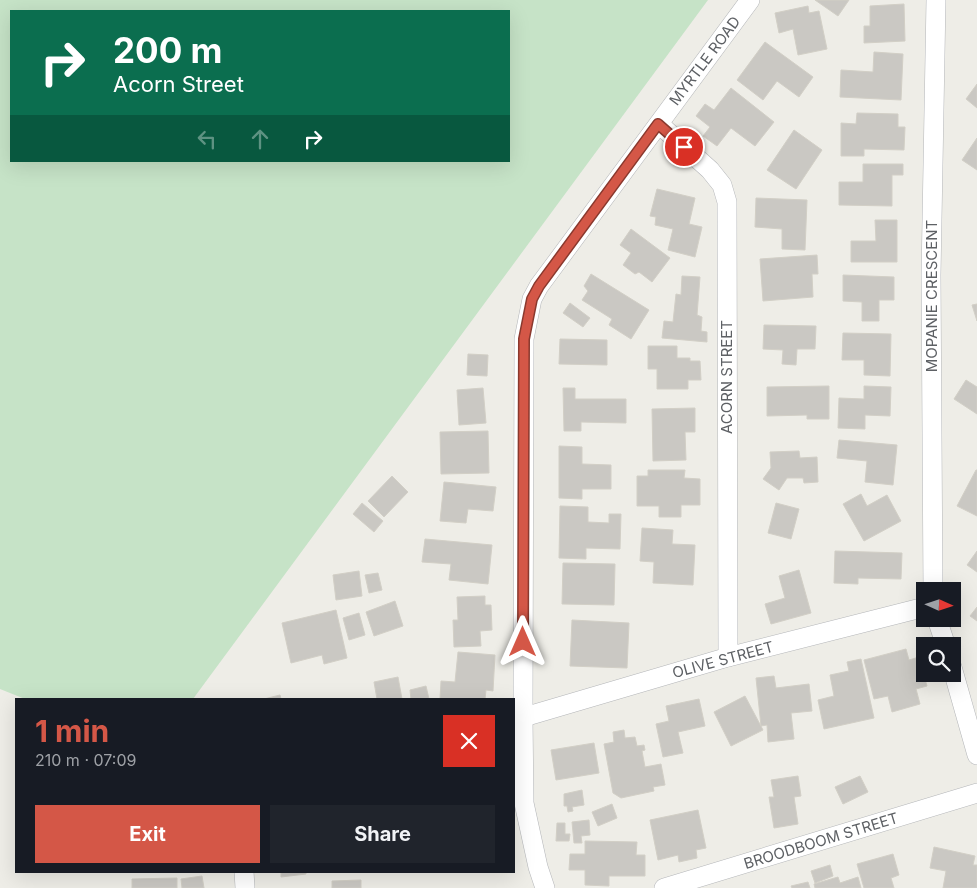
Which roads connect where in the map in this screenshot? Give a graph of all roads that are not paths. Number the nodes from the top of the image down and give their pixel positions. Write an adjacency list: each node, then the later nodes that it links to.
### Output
1 (750, 0): 3 (street, MYRTLE ROAD)
2 (936, 0): 4 (street, MOPANIE CRESCENT)
3 (658, 124): 6 (street, ACORN STREET); 8 (street, MYRTLE ROAD)
4 (933, 582)
5 (916, 609): 6 (street, OLIVE STREET)
6 (728, 657): 8 (street, OLIVE STREET)
7 (956, 682): 9 (street)
8 (518, 719): 13 (street, MYRTLE ROAD)
9 (977, 755)
10 (977, 793): 14 (street, BROODBOOM STREET)
11 (244, 873): 12 (street)
12 (245, 888)
13 (545, 888)
14 (664, 888)

